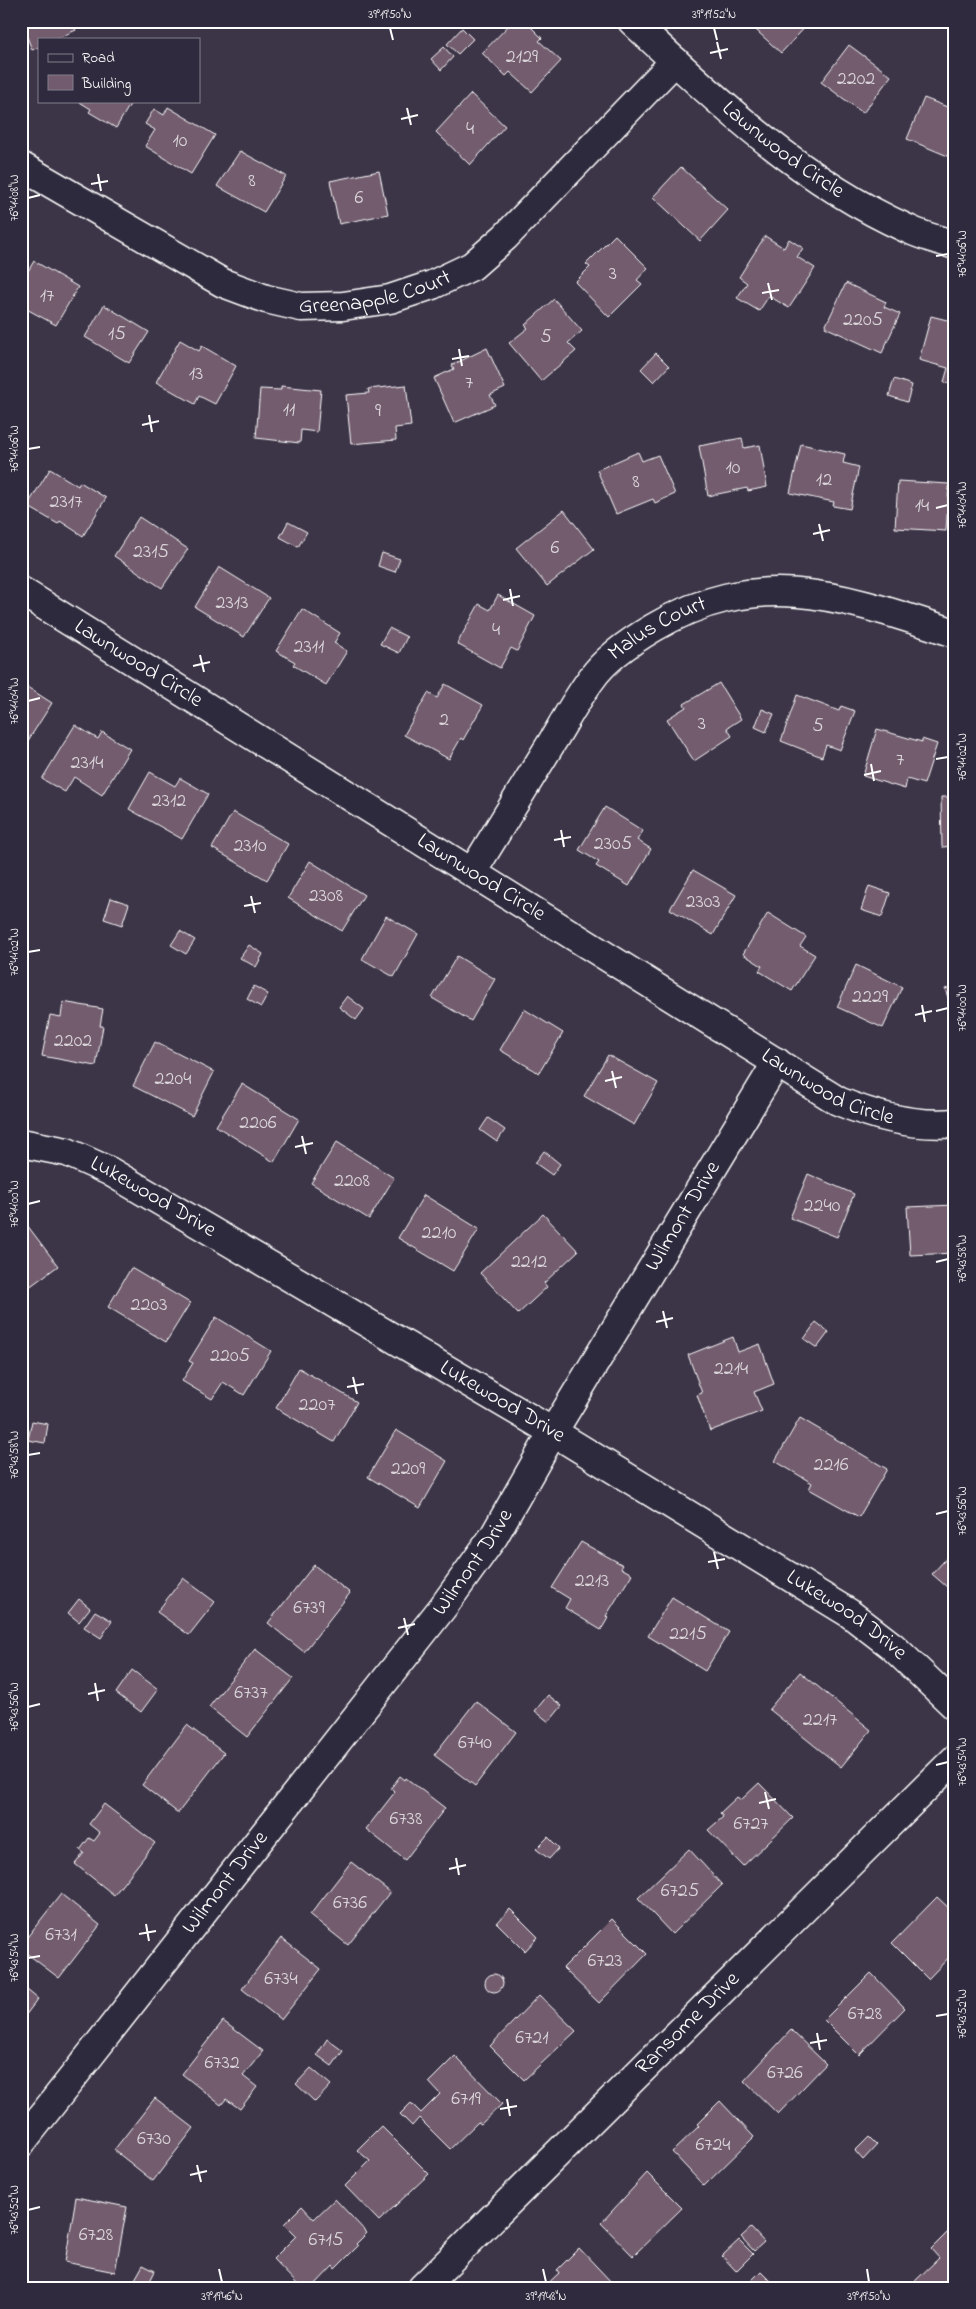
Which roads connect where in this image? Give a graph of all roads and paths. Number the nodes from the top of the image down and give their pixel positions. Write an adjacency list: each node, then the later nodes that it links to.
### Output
1 (632, 21): 2 (street, Lawnwood Circle)
2 (675, 61): 3 (street, Greenapple Court); 4 (street, Lawnwood Circle)
3 (21, 166)
4 (955, 245)
5 (21, 592): 7 (street, Lawnwood Circle)
6 (955, 633): 7 (street, Malus Court)
7 (472, 871): 8 (street, Lawnwood Circle)
8 (777, 1062): 9 (street, Lawnwood Circle); 11 (street, Wilmont Drive)
9 (955, 1123)
10 (21, 1143): 11 (street, Lukewood Drive)
11 (553, 1432): 12 (street, Lukewood Drive); 14 (street, Wilmont Drive)
12 (955, 1706)
13 (955, 1760): 15 (street, Ransome Drive)
14 (21, 2142)
15 (422, 2288)

